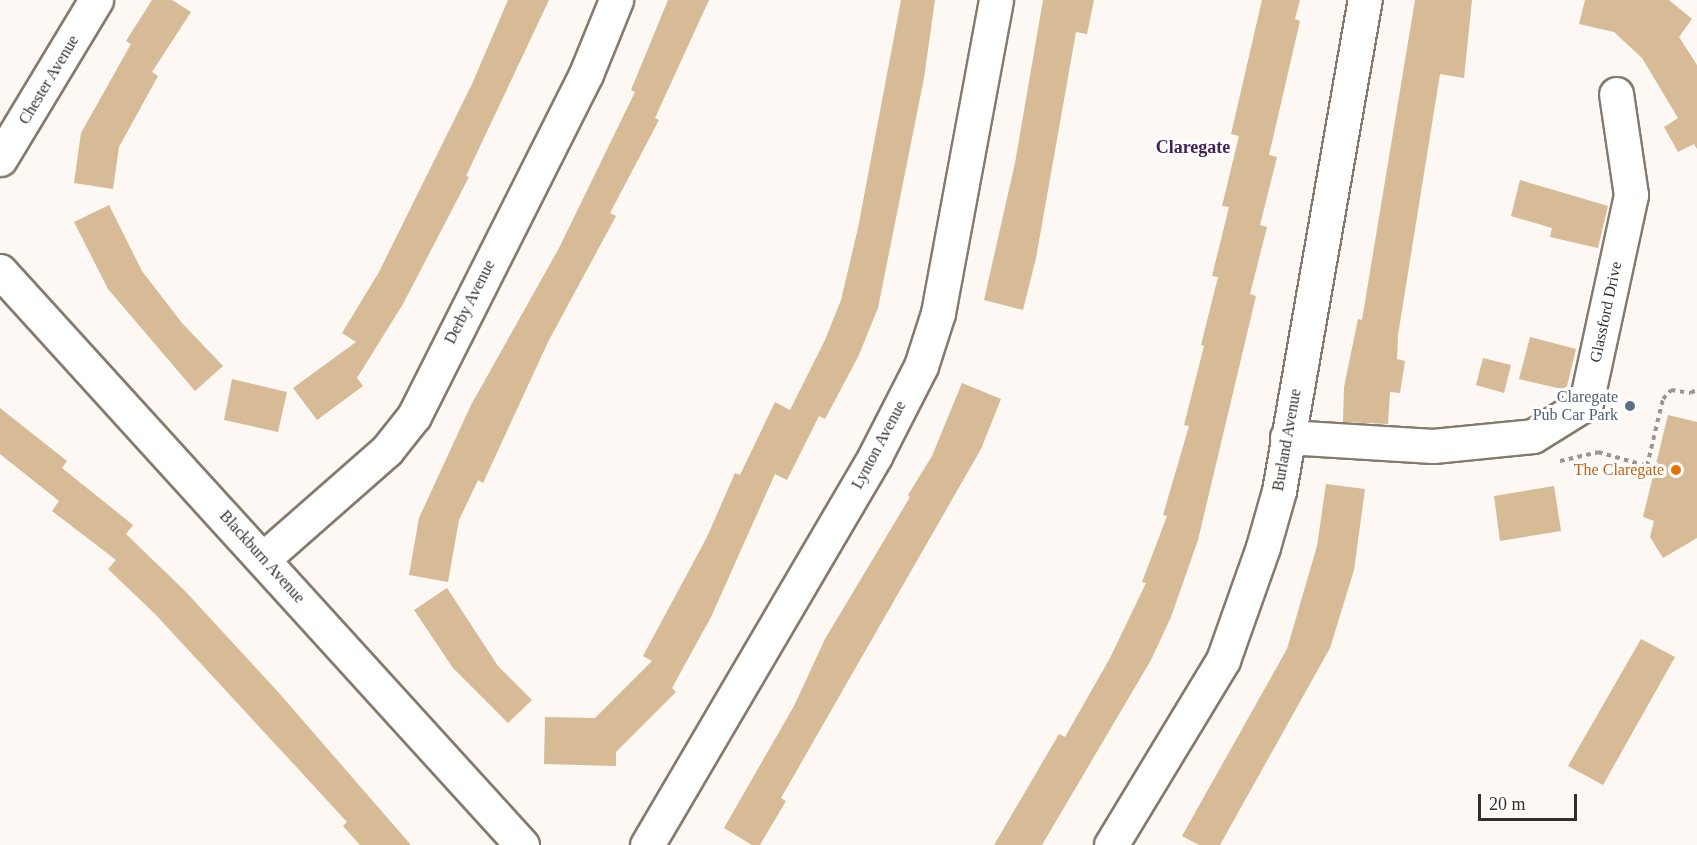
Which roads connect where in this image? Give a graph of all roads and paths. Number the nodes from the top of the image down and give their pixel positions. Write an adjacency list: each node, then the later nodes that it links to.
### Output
1 (96, 0): 6 (street, Chester Avenue)
2 (616, 0): 11 (street, Derby Avenue)
3 (996, 0): 13 (street, Lynton Avenue)
4 (1365, 0): 10 (street, Burland Avenue)
5 (1616, 94): 9 (street, Glassford Drive)
6 (0, 159)
7 (0, 271): 11 (street, Blackburn Avenue)
8 (1697, 389): 9 (path)
9 (1533, 436): 10 (street, Glassford Drive)
10 (1287, 437): 14 (street, Burland Avenue)
11 (263, 559): 12 (street, Blackburn Avenue)
12 (522, 845)
13 (646, 845)
14 (1112, 845)

